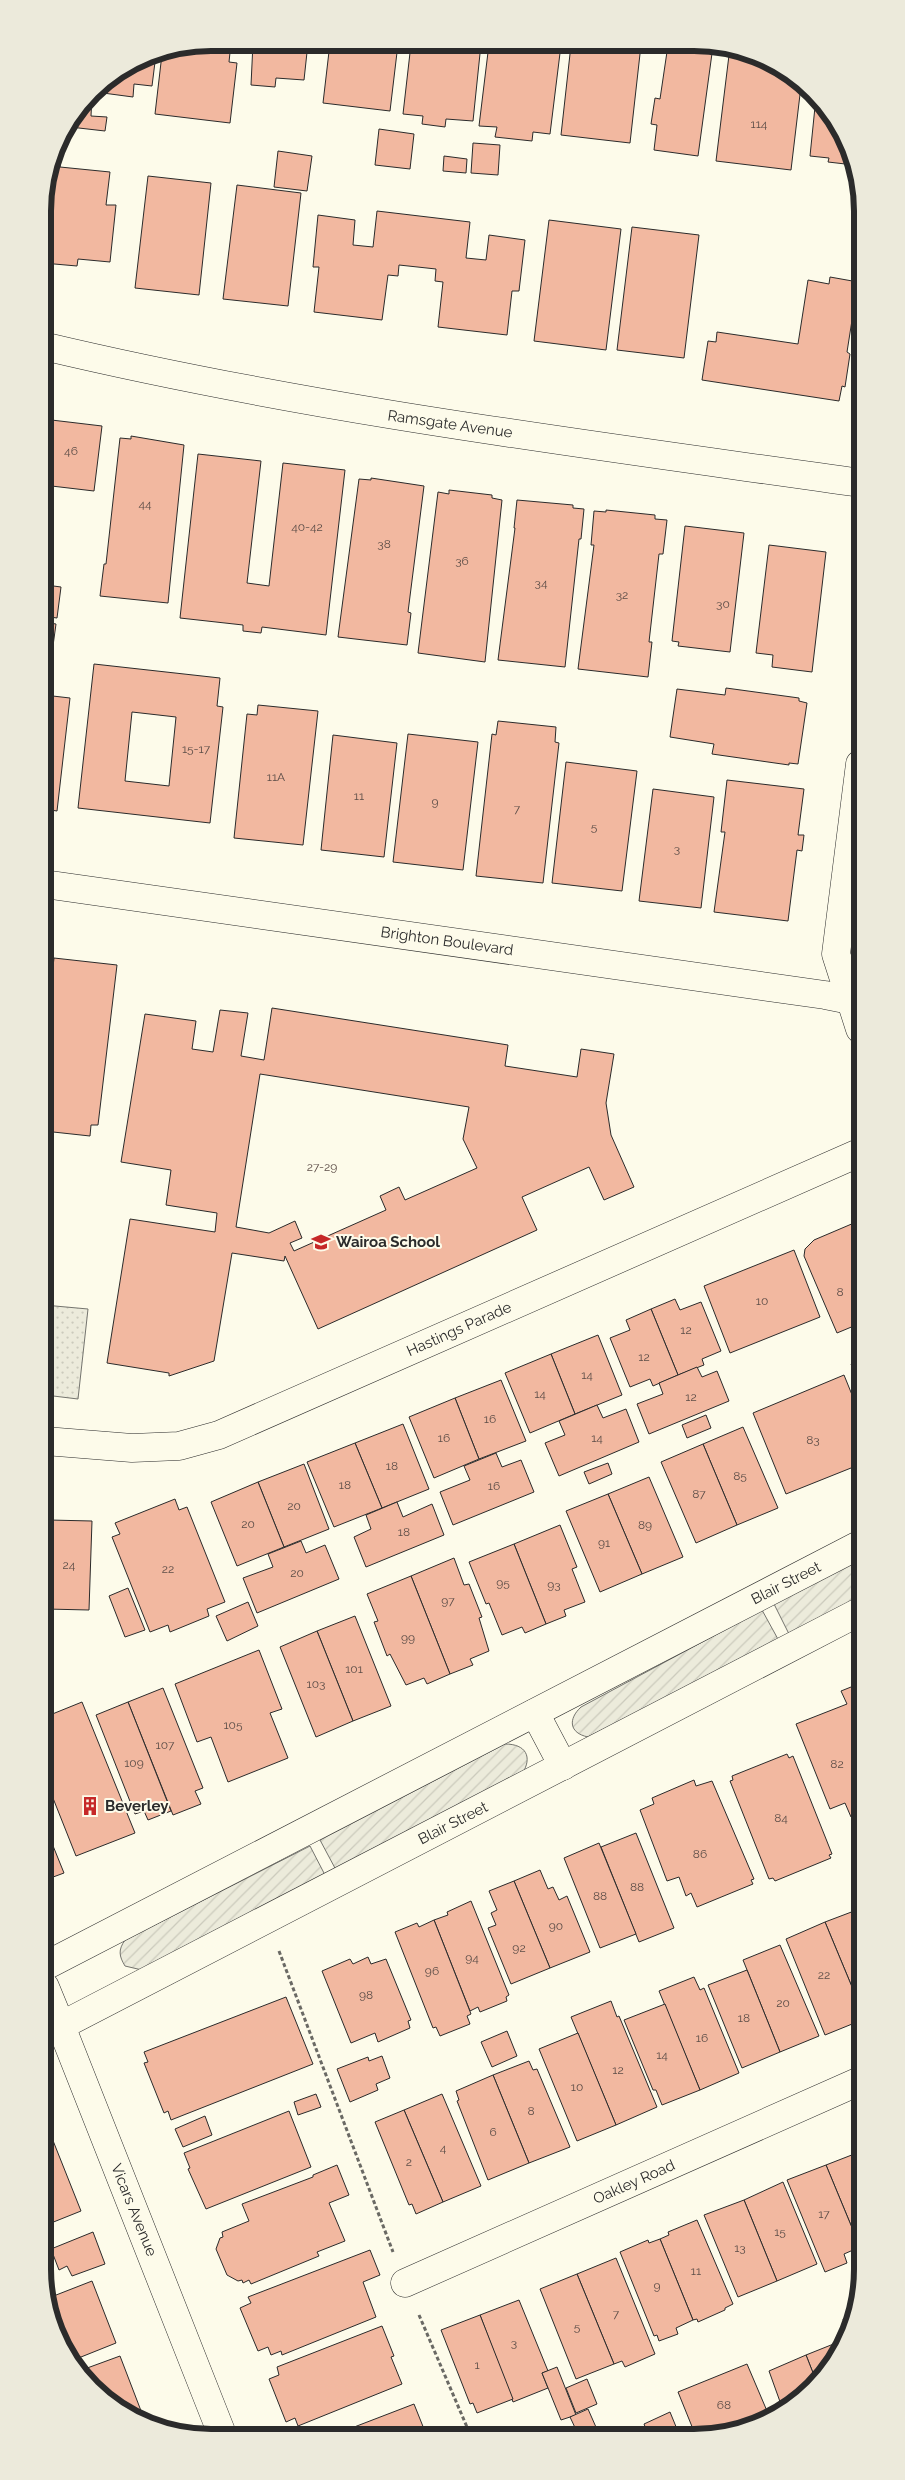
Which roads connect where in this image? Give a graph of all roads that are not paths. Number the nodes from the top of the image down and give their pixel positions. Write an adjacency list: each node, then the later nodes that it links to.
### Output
1 (52, 348): 2 (street, Ramsgate Avenue)
2 (854, 482)
3 (854, 814): 5 (street)
4 (52, 885): 6 (street, Brighton Boulevard)
5 (854, 998)
6 (854, 1001)
7 (854, 1155): 8 (street, Hastings Parade)
8 (51, 1442)
9 (853, 1548): 11 (street, Blair Street)
10 (853, 1615): 12 (street, Blair Street)
11 (535, 1713): 12 (street); 13 (street, Blair Street)
12 (563, 1766): 14 (street, Blair Street)
13 (51, 1963)
14 (53, 2030): 17 (street, Vicars Avenue)
15 (853, 2084): 16 (street, Oakley Road)
16 (405, 2283)
17 (220, 2429)

